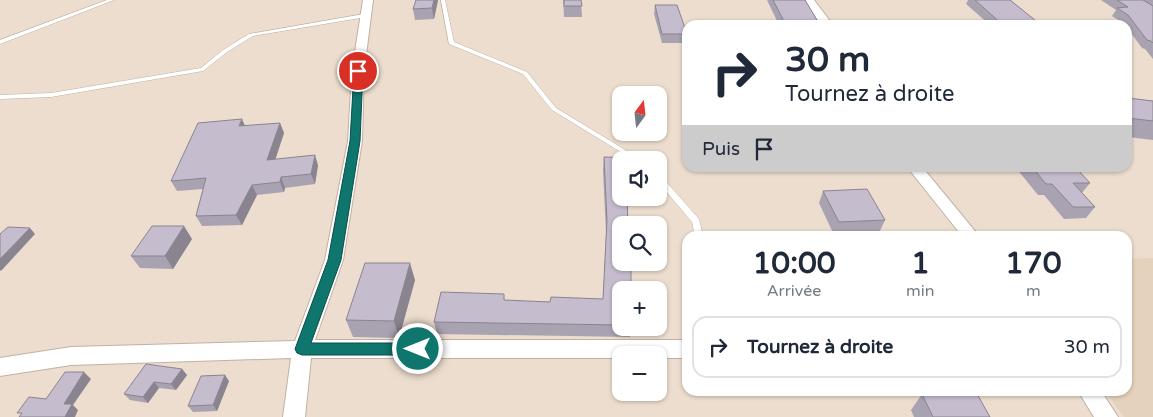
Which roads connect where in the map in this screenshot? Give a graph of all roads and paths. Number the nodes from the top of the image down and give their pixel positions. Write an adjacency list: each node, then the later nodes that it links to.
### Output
1 (112, 0): 6 (lane)
2 (443, 0): 8 (lane)
3 (810, 0): 5 (street)
4 (366, 8): 7 (lane); 13 (street)
5 (824, 20)
6 (0, 42)
7 (0, 97)
8 (624, 151)
9 (917, 172): 12 (street)
10 (667, 188): 11 (lane)
11 (698, 231)
12 (968, 231)
13 (302, 349): 14 (street); 15 (street); 17 (street)
14 (682, 349)
15 (0, 367)
16 (1092, 396): 18 (street)
17 (294, 417)
18 (1107, 417)

